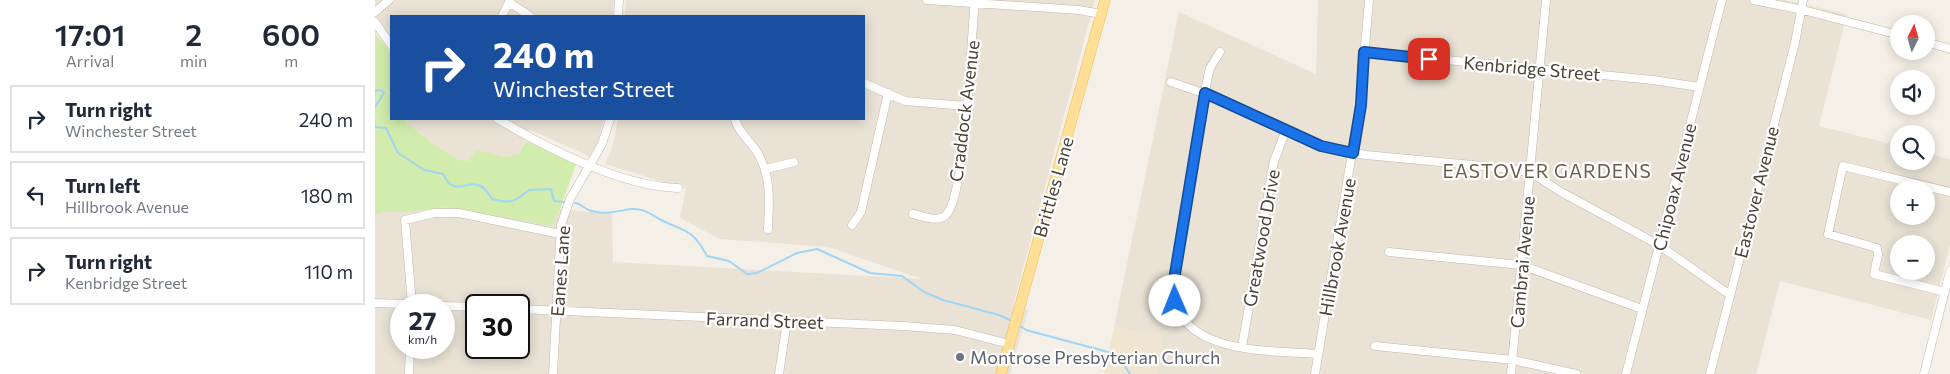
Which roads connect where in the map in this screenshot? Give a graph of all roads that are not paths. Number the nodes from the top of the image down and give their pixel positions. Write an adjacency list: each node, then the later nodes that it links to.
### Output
1 (389, 0): 13 (street)
2 (619, 0): 17 (street)
3 (927, 0): 11 (street)
4 (1105, 0): 14 (main road, Brittles Lane)
5 (1369, 0): 24 (street, Hillbrook Avenue)
6 (1546, 0): 25 (street, Cambrai Avenue)
7 (1722, 0): 28 (street, Chipoax Avenue)
8 (1754, 0): 12 (street)
9 (1803, 0): 12 (street, Eastover Avenue)
10 (510, 2): 15 (street); 16 (street)
11 (975, 2): 14 (street); 31 (street, Craddock Avenue)
12 (1803, 10): 19 (street); 53 (street, Eastover Avenue)
13 (375, 12)
14 (1101, 14): 60 (main road, Brittles Lane)
15 (503, 15)
16 (529, 15)
17 (618, 15)
18 (375, 22): 20 (street)
19 (1890, 33)
20 (390, 44)
21 (1935, 45): 22 (street)
22 (1950, 49)
23 (1220, 52): 30 (street)
24 (1364, 52): 25 (street, Kenbridge Street); 36 (street, Hillbrook Avenue)
25 (1540, 69): 28 (street, Kenbridge Street); 40 (street, Cambrai Avenue)
26 (1171, 82): 30 (street)
27 (865, 83): 29 (street)
28 (1699, 87): 47 (street, Chipoax Avenue)
29 (888, 93): 31 (street); 44 (street)
30 (1205, 93): 35 (street); 62 (street)
31 (966, 106): 43 (street, Craddock Avenue)
32 (500, 120): 38 (street)
33 (610, 120): 38 (street, Eanes Lane)
34 (735, 120): 39 (street)
35 (1286, 130): 36 (street); 62 (street, Greatwood Drive)
36 (1353, 153): 40 (street); 63 (street, Hillbrook Avenue)
37 (794, 162): 39 (street)
38 (590, 166): 41 (street); 46 (street, Eanes Lane)
39 (766, 169): 45 (street)
40 (1530, 172): 47 (street); 49 (street, Cambrai Avenue)
41 (678, 188)
42 (1950, 192): 51 (street)
43 (913, 214)
44 (852, 225)
45 (768, 229)
46 (560, 234): 52 (street); 58 (street, Eanes Lane)
47 (1659, 245): 53 (street); 57 (street, Chipoax Avenue)
48 (1389, 252): 49 (street)
49 (1521, 265): 57 (street); 65 (street, Cambrai Avenue)
50 (1950, 271): 51 (street)
51 (1945, 292): 75 (street)
52 (411, 294)
53 (1730, 295): 74 (street, Eastover Avenue)
54 (375, 303): 55 (street)
55 (390, 303)
56 (530, 309): 58 (street, Farrand Street)
57 (1642, 309): 73 (street, Chipoax Avenue)
58 (557, 310): 59 (street, Farrand Street); 67 (street, Eanes Lane)
59 (787, 321): 60 (street, Farrand Street); 68 (street)
60 (1009, 344): 69 (main road, Brittles Lane)
61 (1375, 346): 65 (street)
62 (1242, 347): 63 (street)
63 (1319, 354): 70 (street, Hillbrook Avenue)
64 (410, 359): 66 (street)
65 (1513, 360): 71 (street, Cambrai Avenue); 72 (street)
66 (409, 374)
67 (553, 374)
68 (779, 374)
69 (1001, 374)
70 (1315, 374)
71 (1511, 374)
72 (1577, 374)
73 (1625, 374)
74 (1710, 374)
75 (1924, 374)

